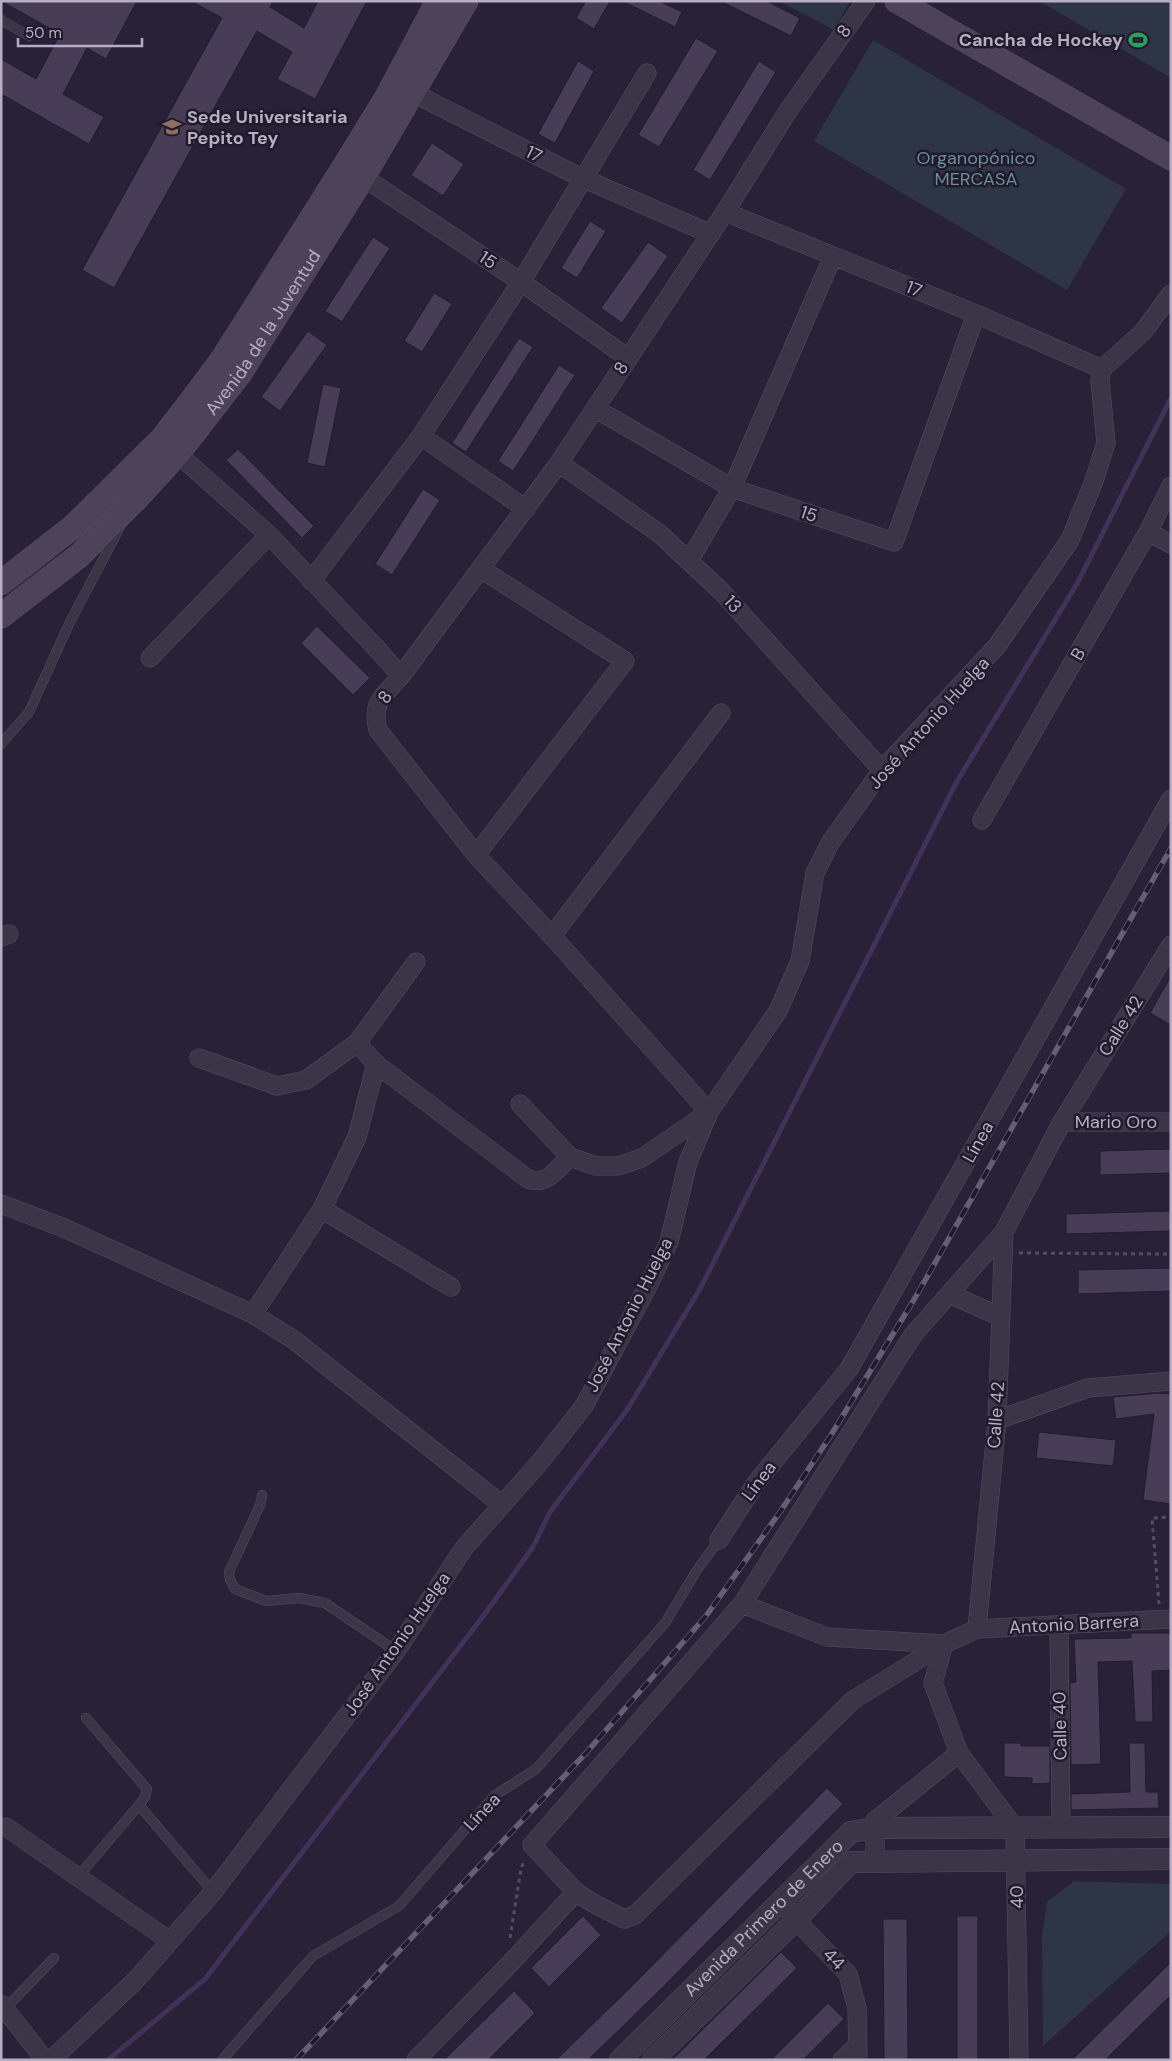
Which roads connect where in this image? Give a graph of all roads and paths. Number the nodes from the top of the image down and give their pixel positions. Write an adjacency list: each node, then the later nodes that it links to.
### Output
1 (438, 1): 10 (main road, Avenida de la Juventud)
2 (466, 1): 8 (main road, Avenida de la Juventud)
3 (866, 1): 12 (street, 8)
4 (897, 1): 9 (main road)
5 (1, 20): 6 (lane)
6 (29, 36)
7 (646, 73): 11 (street)
8 (413, 93): 10 (main road, Avenida de la Juventud); 11 (street, 17)
9 (1171, 158)
10 (354, 171): 15 (street, 15); 22 (main road, Avenida de la Juventud)
11 (582, 178): 13 (street, 17); 15 (street)
12 (725, 212): 13 (street, 8); 14 (street, 17)
13 (711, 234): 18 (street, 8)
14 (833, 256): 17 (street, 17); 25 (street)
15 (521, 282): 18 (street, 15); 21 (street)
16 (1171, 294): 19 (street)
17 (976, 314): 19 (street, 17); 25 (street, 15)
18 (628, 358): 20 (street, 8)
19 (1102, 369): 40 (street, José Antonio Huelga)
20 (596, 409): 23 (street, 8); 25 (street, 15)
21 (421, 436): 27 (street); 33 (street)
22 (170, 446): 26 (main road, Avenida de la Juventud); 29 (street); 34 (main road, Avenida de la Juventud)
23 (560, 463): 27 (street, 8); 31 (street, 13)
24 (1171, 486): 28 (street, B)
25 (732, 488): 31 (street)
26 (135, 500): 35 (main road, Avenida de la Juventud); 39 (lane)
27 (526, 509): 32 (street, 8)
28 (1148, 532): 30 (street); 42 (street, B)
29 (269, 535): 33 (street); 36 (street)
30 (1171, 544)
31 (689, 561): 40 (street, 13)
32 (481, 569): 37 (street, 8); 43 (street)
33 (311, 581): 37 (street)
34 (1, 583)
35 (1, 616)
36 (150, 658)
37 (401, 676): 43 (street, 8)
38 (721, 713): 44 (street)
39 (1, 744)
40 (882, 770): 51 (street, José Antonio Huelga)
41 (1171, 799): 69 (street, Línea)
42 (982, 820)
43 (476, 855): 44 (street)
44 (552, 936): 51 (street)
45 (1171, 945): 52 (street, Calle 42)
46 (416, 962): 47 (street)
47 (356, 1043): 48 (street); 49 (street)
48 (199, 1058)
49 (376, 1064): 54 (street); 56 (street)
50 (520, 1104): 54 (street)
51 (709, 1112): 54 (street); 67 (street, José Antonio Huelga)
52 (1062, 1122): 53 (street, Mario Oro); 57 (street, Calle 42)
53 (1171, 1122)
54 (570, 1157)
55 (1, 1204): 62 (street)
56 (322, 1209): 60 (street); 62 (street)
57 (1004, 1232): 58 (street, Calle 42); 61 (street)
58 (1003, 1253): 59 (path); 63 (street, Calle 42)
59 (1171, 1254)
60 (451, 1287)
61 (949, 1294): 63 (street); 70 (street)
62 (253, 1314): 67 (street)
63 (1001, 1317): 65 (street, Calle 42)
64 (1171, 1382): 65 (street)
65 (997, 1420): 73 (street, Calle 42)
66 (262, 1495): 75 (lane)
67 (501, 1504): 75 (street, José Antonio Huelga)
68 (1171, 1518): 71 (path)
69 (719, 1540): 100 (lane, Línea)
70 (742, 1604): 74 (street); 84 (street)
71 (1165, 1619): 72 (street, Antonio Barrera)
72 (1058, 1625): 73 (street, Antonio Barrera); 83 (street, Calle 40)
73 (977, 1629): 74 (street)
74 (944, 1644): 77 (street); 90 (street)
75 (396, 1651): 89 (street, José Antonio Huelga)
76 (86, 1718): 78 (lane)
77 (959, 1753): 81 (street); 82 (street)
78 (139, 1805): 88 (lane); 89 (lane)
79 (6, 1827): 88 (street)
80 (1171, 1827): 83 (street, Avenida Primero de Enero)
81 (874, 1828): 82 (street, Avenida Primero de Enero); 87 (street); 91 (street, Avenida Primero de Enero)
82 (1015, 1828): 83 (street, Avenida Primero de Enero); 86 (street, 40)
83 (1061, 1828)
84 (532, 1845): 90 (street); 95 (path)
85 (1171, 1859): 86 (street, Avenida Primero de Enero)
86 (1017, 1861): 87 (street, Avenida Primero de Enero); 105 (street, 40)
87 (875, 1862): 92 (street, Avenida Primero de Enero)
88 (77, 1878): 93 (street)
89 (213, 1892): 93 (street, José Antonio Huelga)
90 (576, 1892): 95 (street)
91 (782, 1901): 92 (street, 44); 102 (street, Avenida Primero de Enero)
92 (796, 1920): 97 (street, 44); 103 (street, Avenida Primero de Enero)
93 (170, 1941): 99 (street, José Antonio Huelga)
94 (54, 1958): 96 (lane)
95 (504, 1970): 101 (street)
96 (3, 2007): 98 (street)
97 (858, 2052): 104 (street)
98 (45, 2060)
99 (51, 2060)
100 (222, 2060)
101 (416, 2060)
102 (620, 2060)
103 (653, 2060)
104 (842, 2060)
105 (1019, 2060)

